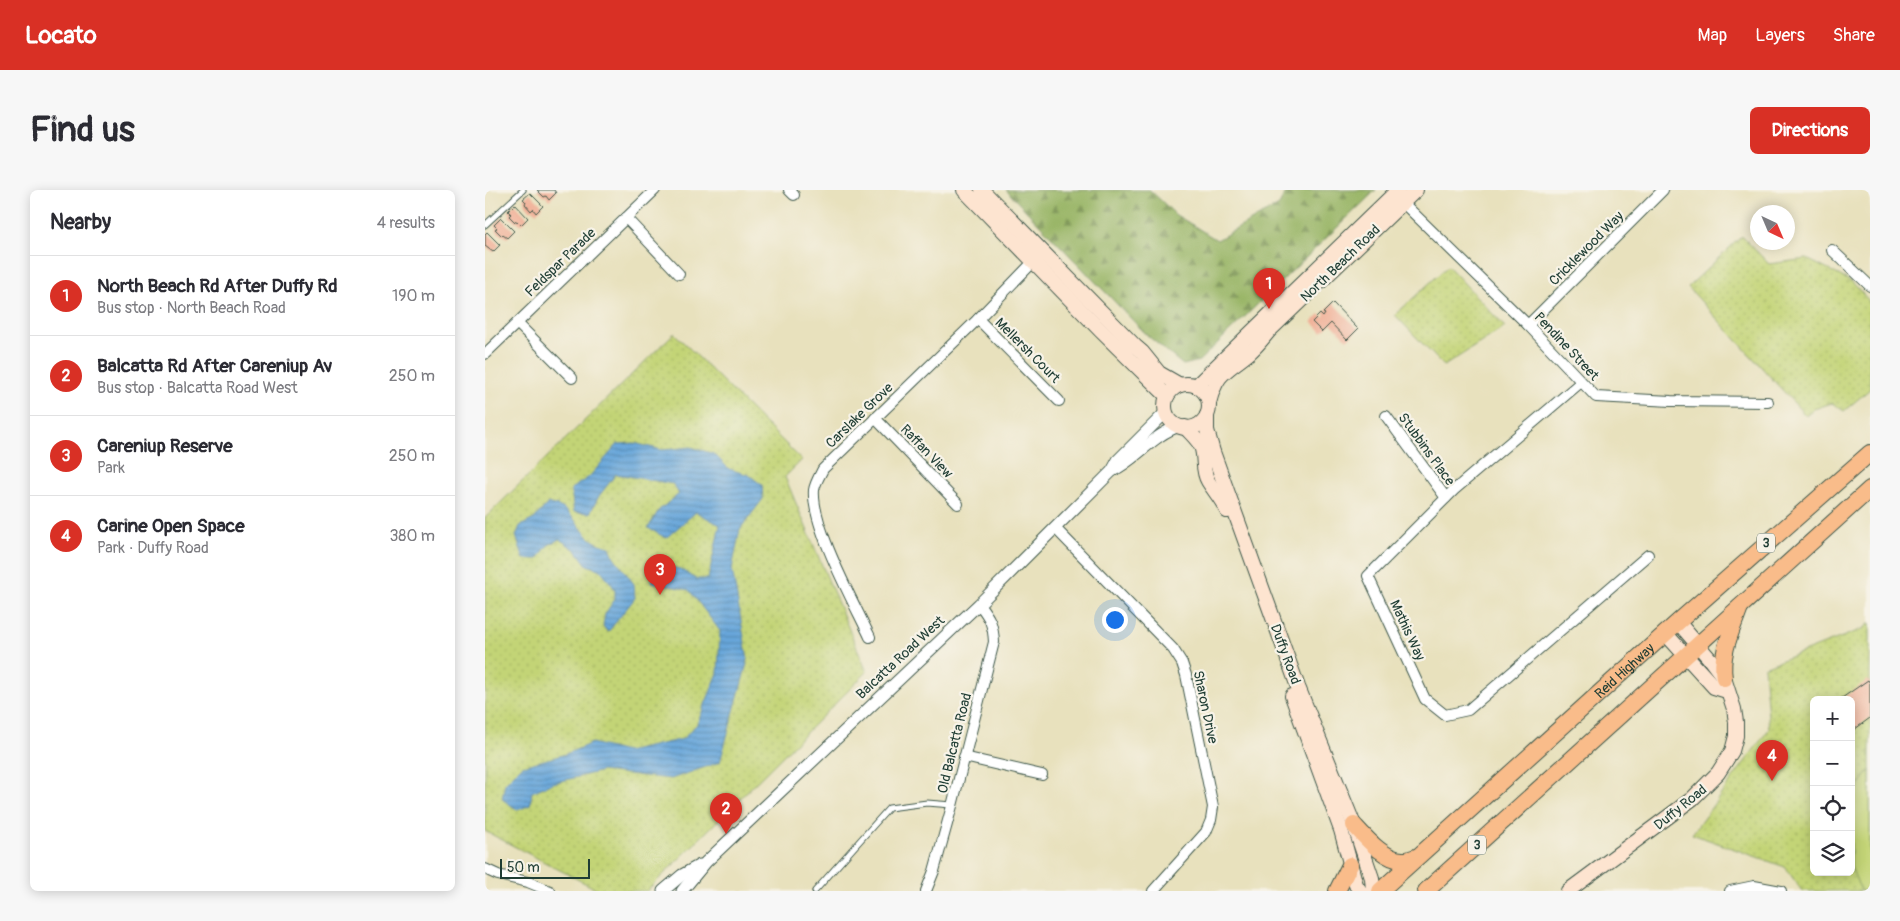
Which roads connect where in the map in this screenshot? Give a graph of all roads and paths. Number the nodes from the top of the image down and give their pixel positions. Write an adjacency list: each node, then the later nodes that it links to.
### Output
1 (523, 190): 9 (lane)
2 (655, 190): 8 (street, Feldspar Parade)
3 (964, 190): 11 (main road)
4 (982, 190): 11 (main road)
5 (1416, 190): 7 (main road, North Beach Road)
6 (1663, 190): 16 (street, Cricklewood Way)
7 (1398, 195): 16 (street, Pendine Street); 21 (main road, North Beach Road); 25 (main road, North Beach Road)
8 (626, 218): 12 (street); 15 (street, Feldspar Parade)
9 (485, 225)
10 (1832, 250): 13 (street)
11 (1038, 257): 14 (street, Carslake Grove); 20 (main road); 22 (main road)
12 (679, 274)
13 (1870, 286)
14 (978, 318): 23 (street, Mellersh Court); 28 (street, Carslake Grove)
15 (517, 323): 17 (street, Feldspar Parade); 18 (street)
16 (1528, 326): 19 (street, Pendine Street)
17 (485, 354)
18 (572, 378)
19 (1581, 382): 24 (street, Pendine Street); 33 (street, Mathis Way)
20 (1180, 385): 21 (main road); 22 (main road)
21 (1196, 386): 25 (main road)
22 (1167, 396): 26 (main road)
23 (1059, 401)
24 (1768, 402)
25 (1207, 409): 29 (main road); 48 (main road, Duffy Road)
26 (1166, 412): 29 (main road); 31 (street, Balcatta Road West)
27 (1386, 416): 33 (street, Stubbins Place)
28 (875, 418): 34 (street, Raffan View); 41 (street, Carslake Grove)
29 (1183, 427): 31 (street, Balcatta Road West); 51 (main road, Duffy Road)
30 (1870, 453): 39 (highway, Reid Highway / 3)
31 (1112, 471): 35 (street, Balcatta Road West)
32 (1870, 489): 38 (highway, 3)
33 (1446, 498): 36 (street, Mathis Way)
34 (958, 504)
35 (1055, 528): 37 (street, Balcatta Road West); 58 (street, Sharon Drive)
36 (1648, 555)
37 (979, 604): 45 (street, Old Balcatta Road); 50 (street, Balcatta Road West)
38 (1741, 605): 42 (highway, 3); 44 (highway)
39 (1678, 622): 40 (highway, Reid Highway / 3); 42 (main road, Duffy Road)
40 (1665, 633): 43 (main road); 49 (highway, Reid Highway / 3)
41 (870, 637)
42 (1697, 644): 43 (highway, 3); 44 (main road, Duffy Road)
43 (1685, 656): 44 (main road); 63 (highway, 3)
44 (1725, 685): 64 (main road, Duffy Road)
45 (964, 758): 46 (street); 47 (street, Old Balcatta Road)
46 (1042, 775)
47 (952, 806): 56 (lane); 57 (street, Old Balcatta Road)
48 (1353, 825): 49 (highway); 61 (main road, Duffy Road)
49 (1416, 857): 62 (highway, Reid Highway / 3)
50 (706, 862): 54 (street, Balcatta Road West); 55 (street, Balcatta Road West)
51 (1350, 866): 59 (highway); 60 (main road, Duffy Road)
52 (485, 868): 53 (street)
53 (547, 891)
54 (663, 891)
55 (682, 891)
56 (815, 891)
57 (925, 891)
58 (1153, 891)
59 (1337, 891)
60 (1360, 891)
61 (1373, 891)
62 (1380, 891)
63 (1426, 891)
64 (1568, 891)
65 (1730, 891): 66 (street)
66 (1781, 891)

